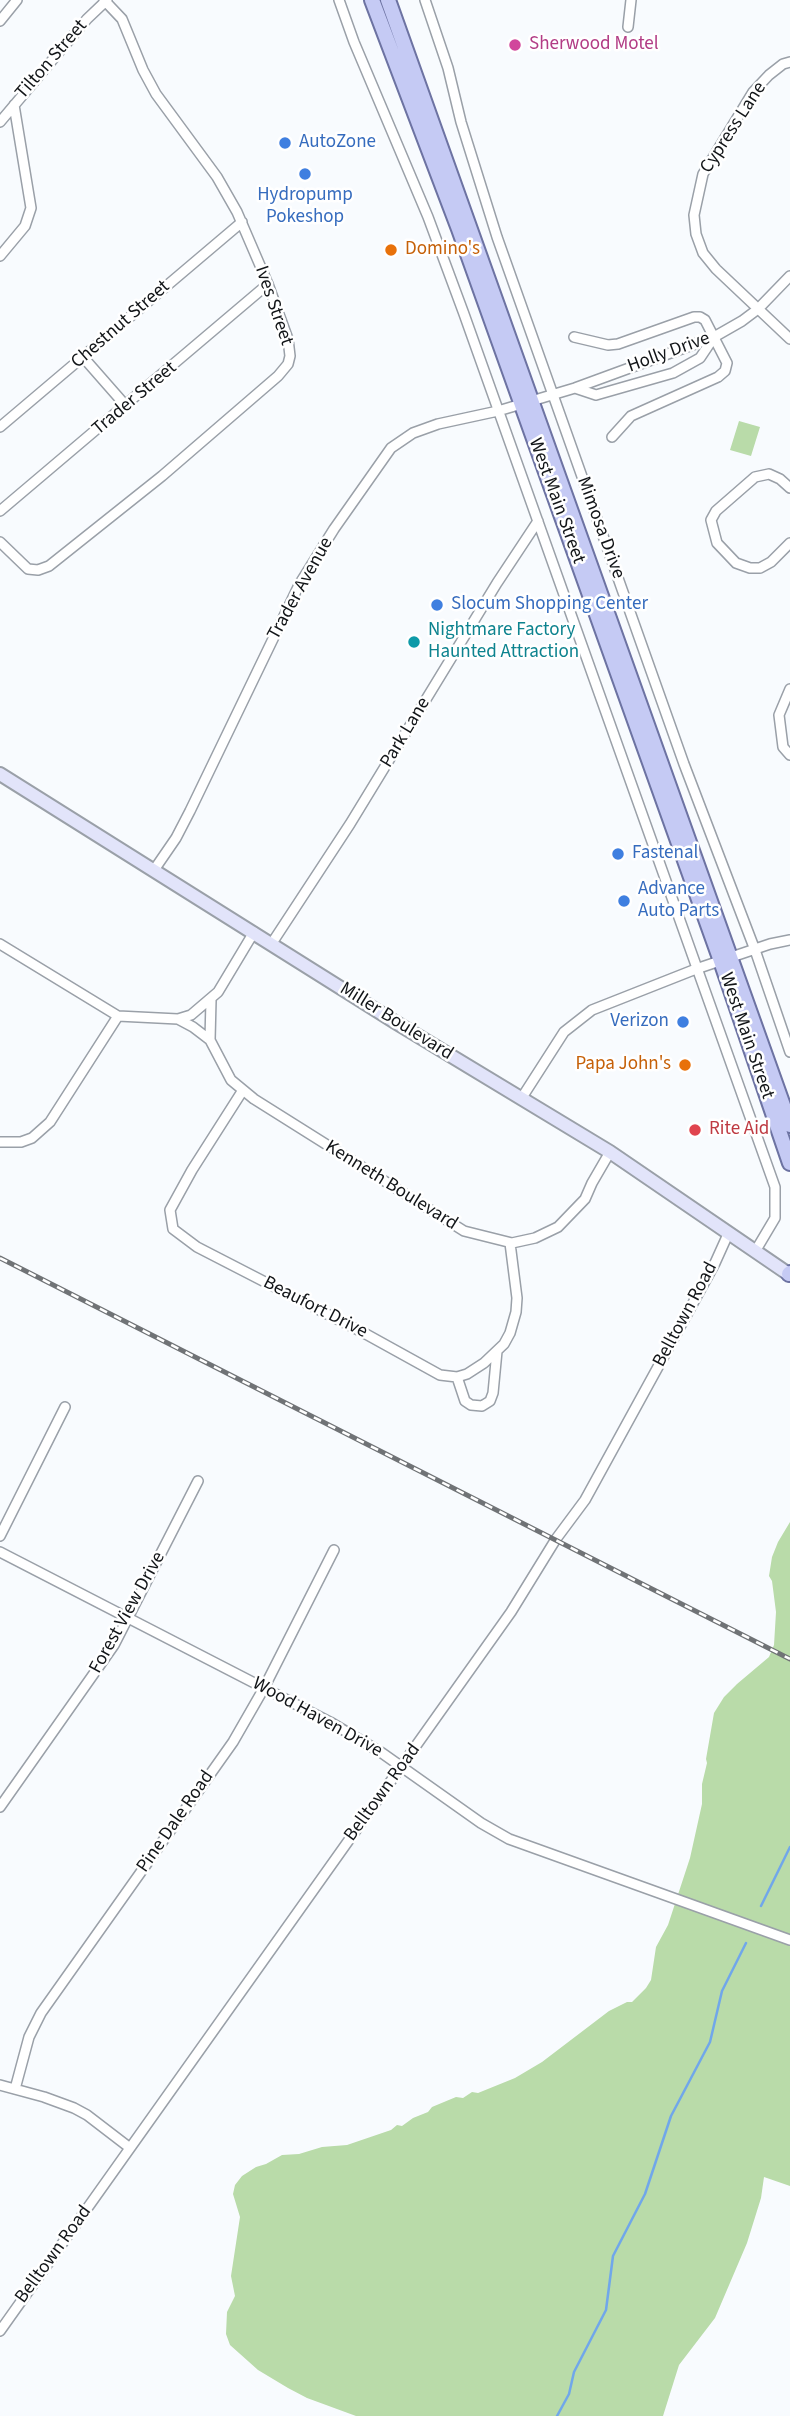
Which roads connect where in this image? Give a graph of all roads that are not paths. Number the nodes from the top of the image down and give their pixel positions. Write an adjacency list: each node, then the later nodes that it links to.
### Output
1 (17, 0): 8 (street)
2 (106, 0): 11 (street, Tilton Street); 13 (street, Ives Street)
3 (339, 0): 26 (street)
4 (372, 0): 24 (main road, West Main Street)
5 (388, 0): 24 (main road, West Main Street)
6 (425, 0): 23 (street, Mimosa Drive)
7 (631, 0): 9 (street)
8 (0, 21)
9 (628, 27)
10 (790, 62): 17 (street, Cypress Lane)
11 (14, 105): 12 (street, Tilton Street); 14 (street)
12 (0, 122)
13 (242, 222): 16 (street, Ives Street); 21 (street, Chestnut Street)
14 (0, 257)
15 (790, 276): 17 (street, Holly Drive)
16 (268, 285): 25 (street, Trader Street); 32 (street, Ives Street)
17 (758, 309): 19 (street, Holly Drive); 20 (street, Cypress Lane)
18 (575, 337): 19 (street)
19 (714, 337): 22 (street, Holly Drive); 22 (street); 28 (street)
20 (790, 339)
21 (83, 358): 25 (street); 27 (street, Chestnut Street)
22 (575, 388): 23 (street, Holly Drive)
23 (554, 395): 24 (street, Holly Drive); 42 (street, Mimosa Drive)
24 (526, 403): 26 (street, Trader Avenue); 43 (main road, West Main Street)
25 (126, 406): 30 (street, Trader Street)
26 (498, 411): 31 (street); 37 (street, Trader Avenue)
27 (0, 427)
28 (611, 438)
29 (790, 488): 33 (street)
30 (0, 511)
31 (538, 521): 40 (street, Park Lane); 44 (street)
32 (0, 542)
33 (790, 543)
34 (790, 689): 35 (street)
35 (790, 755)
36 (0, 774): 37 (street, Miller Boulevard)
37 (154, 870): 38 (street, Miller Boulevard)
38 (254, 932): 40 (street, Miller Boulevard); 45 (street)
39 (790, 940): 42 (street)
40 (272, 943): 51 (street, Miller Boulevard)
41 (0, 944): 46 (street, Kenneth Boulevard)
42 (755, 950): 43 (street); 49 (street, Mimosa Drive)
43 (726, 959): 44 (street); 52 (main road, West Main Street); 55 (main road, West Main Street)
44 (696, 970): 51 (street); 58 (street)
45 (211, 1000): 47 (street); 48 (street)
46 (118, 1016): 47 (street, Kenneth Boulevard); 53 (street)
47 (177, 1019): 48 (street, Kenneth Boulevard)
48 (210, 1040): 50 (street, Kenneth Boulevard)
49 (790, 1052)
50 (243, 1090): 57 (street, Kenneth Boulevard); 61 (street, Beaufort Drive)
51 (521, 1099): 54 (street, Miller Boulevard)
52 (790, 1125)
53 (0, 1142)
54 (610, 1152): 56 (street, Miller Boulevard); 57 (street)
55 (790, 1163)
56 (729, 1232): 58 (street, Miller Boulevard); 69 (street, Belltown Road)
57 (510, 1243): 60 (street)
58 (756, 1250): 59 (street, Miller Boulevard)
59 (790, 1274)
60 (497, 1350): 61 (street); 61 (street)
61 (457, 1377)
62 (65, 1406): 64 (street)
63 (198, 1481): 67 (street, Forest View Drive)
64 (0, 1536)
65 (334, 1550): 68 (street, Pine Dale Road)
66 (0, 1552): 67 (street, Wood Haven Drive)
67 (128, 1618): 68 (street, Wood Haven Drive); 70 (street, Forest View Drive)
68 (264, 1688): 69 (street, Wood Haven Drive); 73 (street, Pine Dale Road)
69 (401, 1767): 71 (street, Wood Haven Drive); 74 (street, Belltown Road)
70 (0, 1807)
71 (790, 1940)
72 (0, 2085): 73 (street)
73 (15, 2089): 74 (street)
74 (130, 2148): 75 (street, Belltown Road)
75 (0, 2331)

